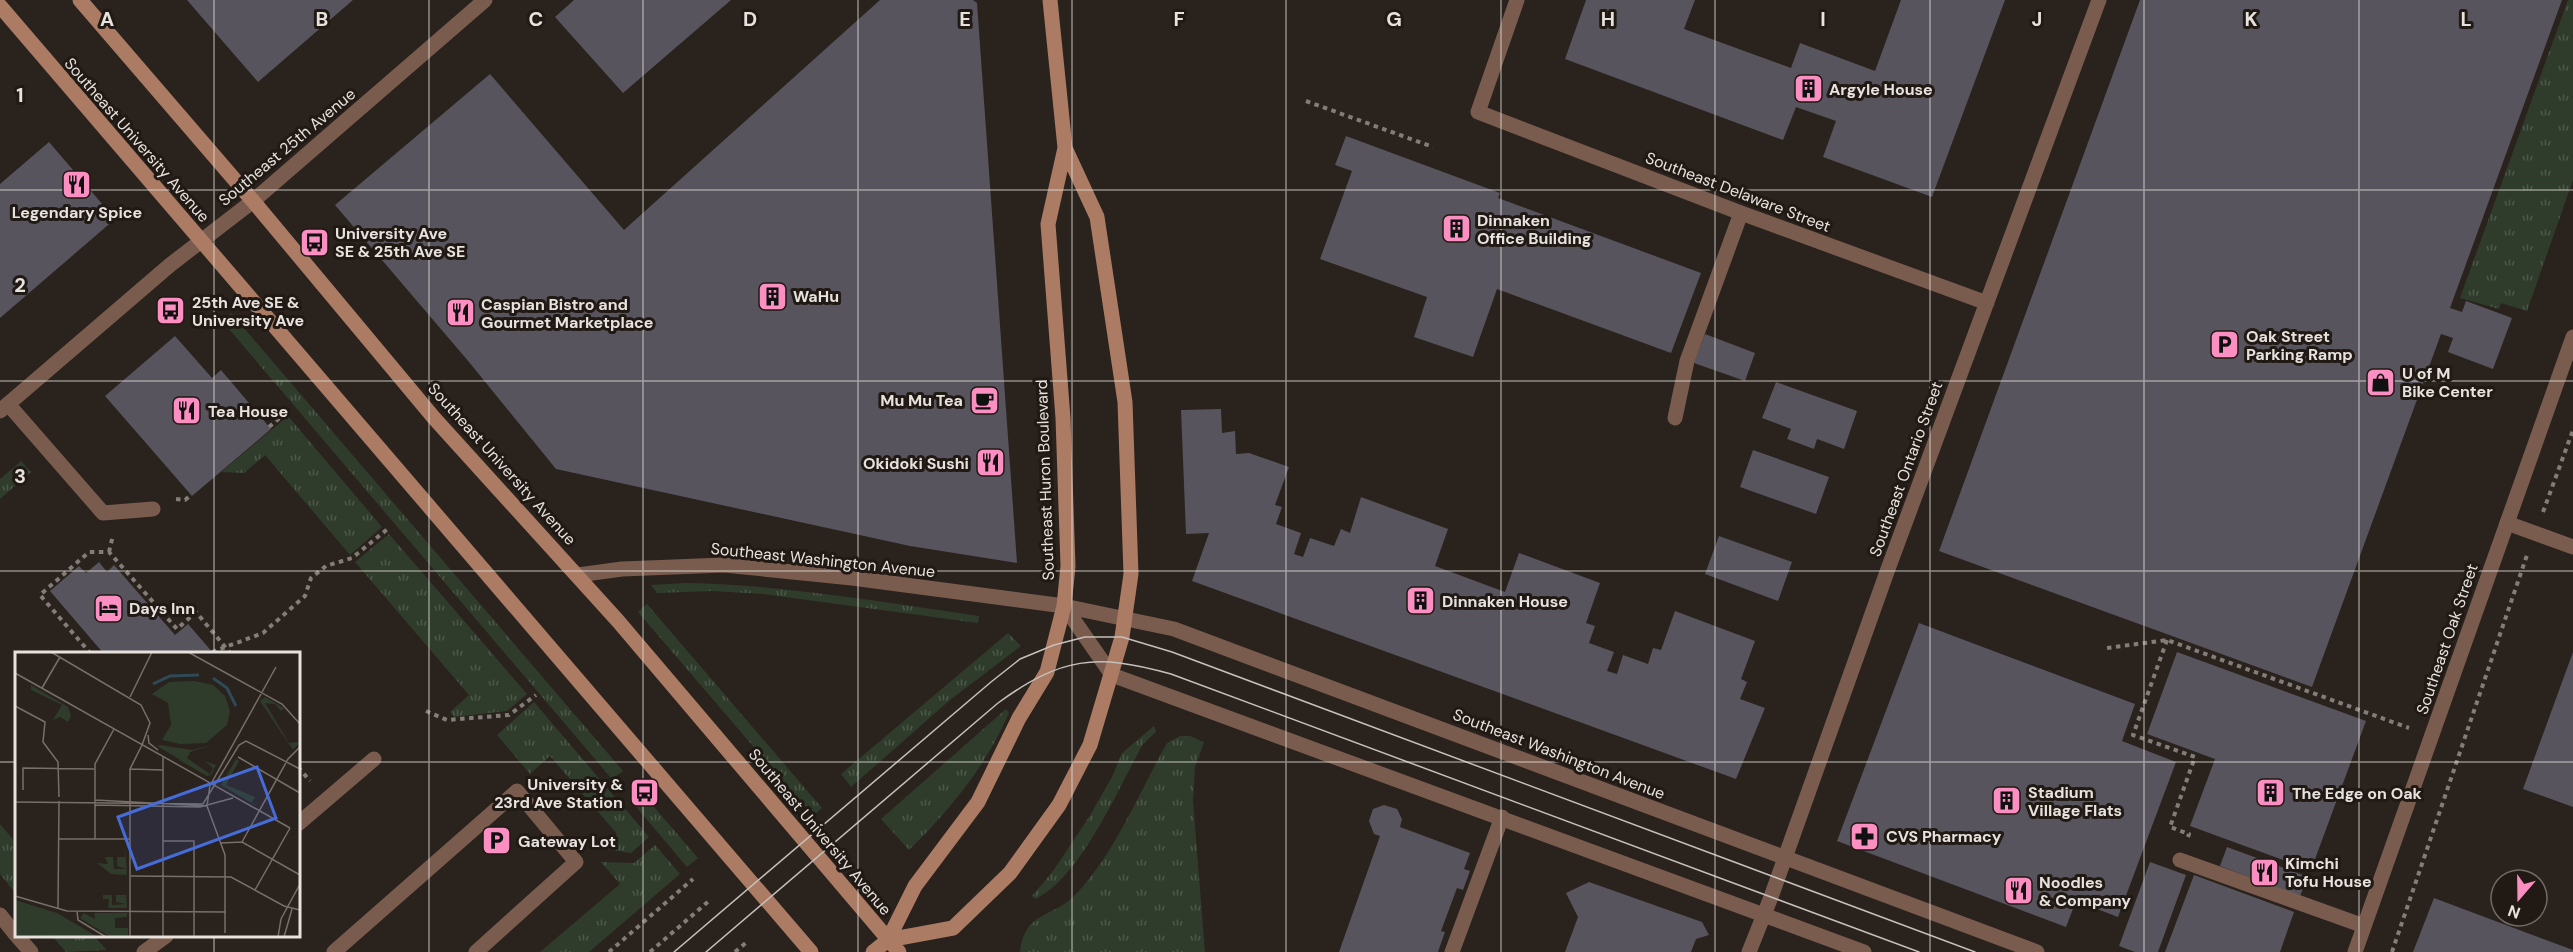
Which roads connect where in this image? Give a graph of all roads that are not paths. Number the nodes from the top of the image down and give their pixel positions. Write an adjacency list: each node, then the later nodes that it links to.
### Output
1 (80, 0): 8 (main road, Southeast University Avenue)
2 (485, 0): 8 (street, Southeast 25th Avenue)
3 (1050, 0): 7 (main road, Southeast Huron Boulevard)
4 (1517, 0): 9 (street, Southeast Delaware Street)
5 (2099, 0): 11 (street, Southeast Ontario Street)
6 (0, 6): 10 (main road, Southeast University Avenue)
7 (1065, 148): 19 (main road, Southeast Huron Boulevard); 20 (main road, Southeast Huron Boulevard)
8 (253, 201): 10 (street, Southeast 25th Avenue); 18 (main road, Southeast University Avenue)
9 (1741, 213): 11 (street, Southeast Delaware Street); 14 (street)
10 (200, 242): 13 (street, Southeast 25th Avenue); 38 (main road, Southeast University Avenue)
11 (1987, 303): 25 (street, Southeast Ontario Street)
12 (2573, 337): 16 (street, Southeast Oak Street)
13 (4, 407): 15 (street)
14 (1675, 418)
15 (153, 509)
16 (2507, 523): 17 (street); 29 (street, Southeast Oak Street)
17 (2573, 547)
18 (578, 575): 19 (street, Southeast Washington Avenue); 33 (main road, Southeast University Avenue)
19 (1064, 606): 20 (street, Southeast Washington Avenue); 21 (street); 33 (main road, Southeast Huron Boulevard)
20 (1124, 618): 21 (main road, Southeast Huron Boulevard); 25 (street, Southeast Washington Avenue)
21 (1112, 675): 23 (street); 33 (main road, Southeast Huron Boulevard)
22 (374, 759): 24 (street)
23 (1502, 817): 27 (street); 41 (street)
24 (300, 822)
25 (1785, 858): 27 (street, Southeast Ontario Street); 44 (street, Southeast Washington Avenue)
26 (2180, 860): 29 (street)
27 (1765, 914): 42 (street, Southeast Ontario Street); 43 (street)
28 (0, 915): 30 (street)
29 (2364, 926): 45 (street, Southeast Oak Street)
30 (15, 933)
31 (19, 937): 34 (street)
32 (165, 937): 35 (street)
33 (888, 940): 39 (main road); 40 (main road, Southeast University Avenue)
34 (31, 952)
35 (144, 952)
36 (334, 952): 37 (street)
37 (476, 952)
38 (811, 952)
39 (873, 952)
40 (899, 952)
41 (1452, 952)
42 (1749, 952)
43 (1864, 952)
44 (2037, 952)
45 (2355, 952)

